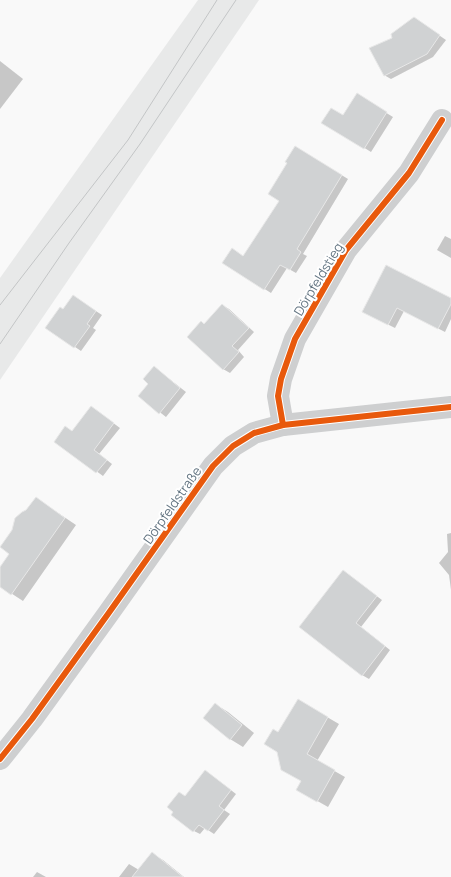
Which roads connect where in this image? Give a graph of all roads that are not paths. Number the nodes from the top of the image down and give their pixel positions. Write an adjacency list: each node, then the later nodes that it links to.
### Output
1 (442, 120): 3 (street, Dörpfeldstieg)
2 (451, 407): 3 (street, Dörpfeldstraße)
3 (283, 425): 4 (street, Dörpfeldstraße)
4 (0, 759)

